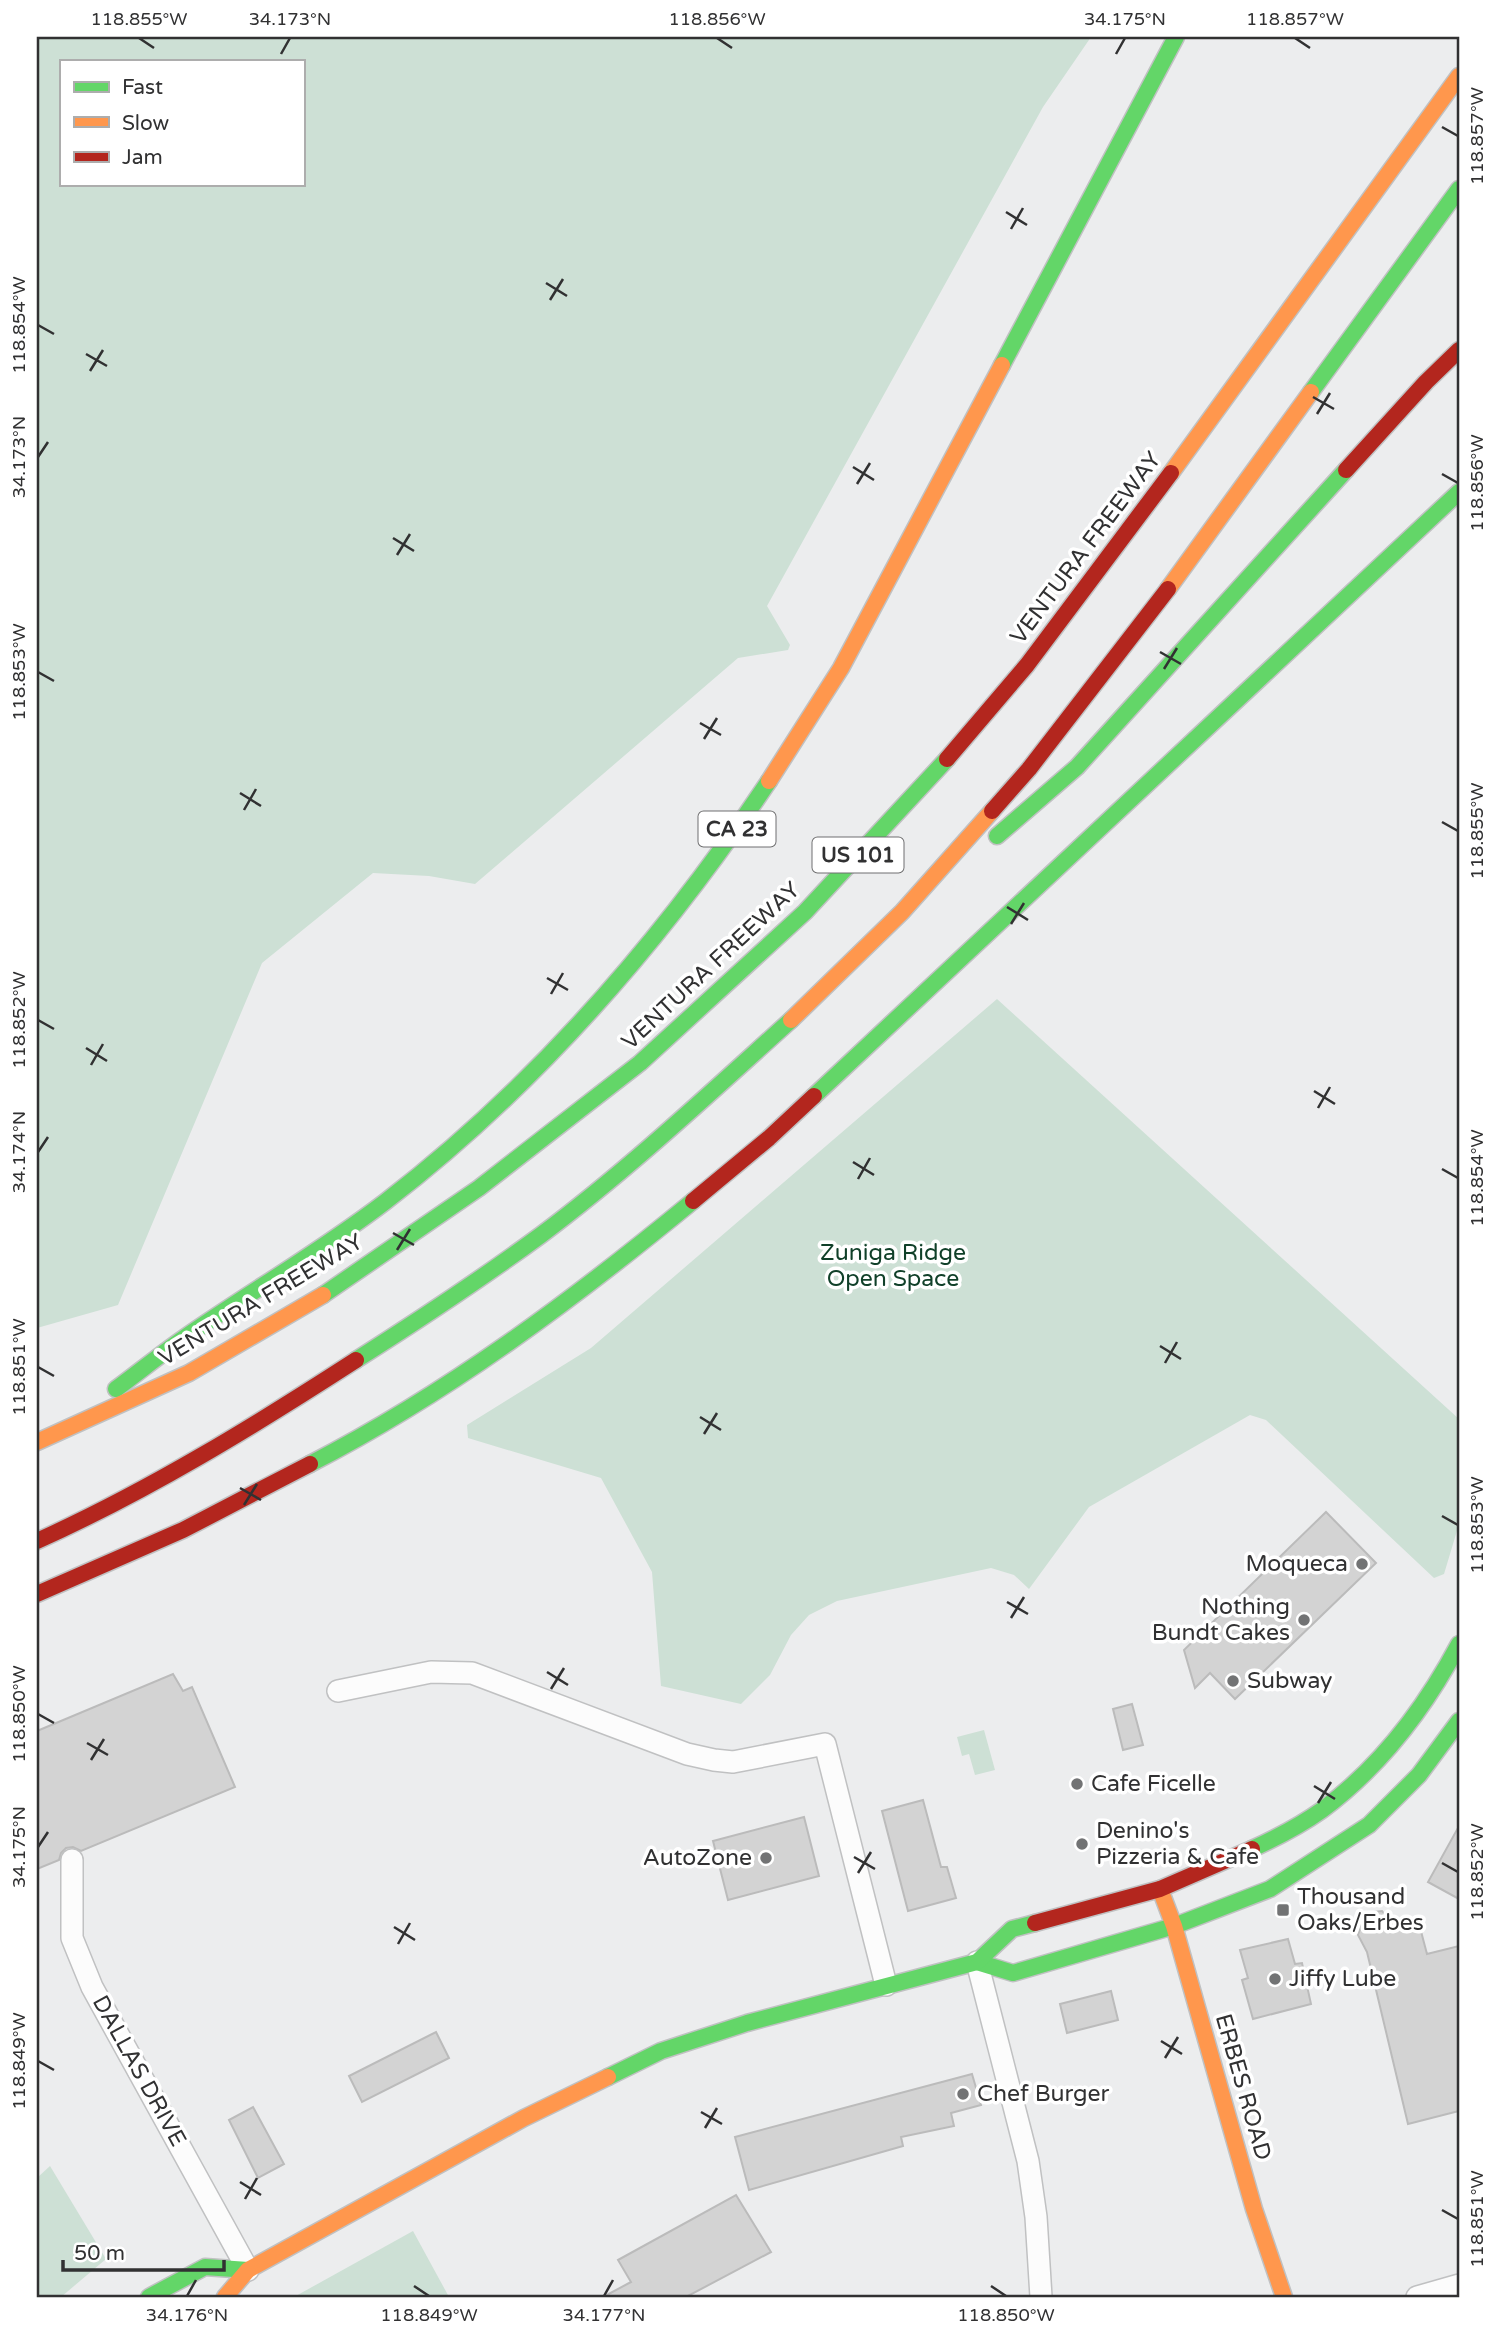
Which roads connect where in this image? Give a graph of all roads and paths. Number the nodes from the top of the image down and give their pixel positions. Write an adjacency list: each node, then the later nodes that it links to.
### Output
1 (1175, 37): 7 (main road, CA 23)
2 (1459, 76): 7 (main road, VENTURA FREEWAY / US 101)
3 (1459, 189): 6 (main road, US 101)
4 (1459, 350): 6 (main road)
5 (1459, 492): 10 (main road)
6 (902, 912): 9 (main road, US 101)
7 (65, 1428): 8 (main road, VENTURA FREEWAY / US 101)
8 (37, 1442)
9 (37, 1541)
10 (37, 1594)
11 (1459, 1644): 15 (main road)
12 (338, 1691): 18 (street)
13 (1459, 1721): 16 (main road)
14 (72, 1860): 19 (street, DALLAS DRIVE)
15 (1160, 1889): 16 (main road, ERBES ROAD); 17 (main road)
16 (1174, 1926): 17 (main road); 24 (main road, ERBES ROAD)
17 (977, 1962): 18 (main road); 23 (street)
18 (886, 1985): 19 (main road)
19 (247, 2270): 21 (main road); 22 (main road)
20 (1459, 2285): 25 (street)
21 (149, 2297)
22 (225, 2297)
23 (1041, 2297)
24 (1284, 2297)
25 (1417, 2297)

